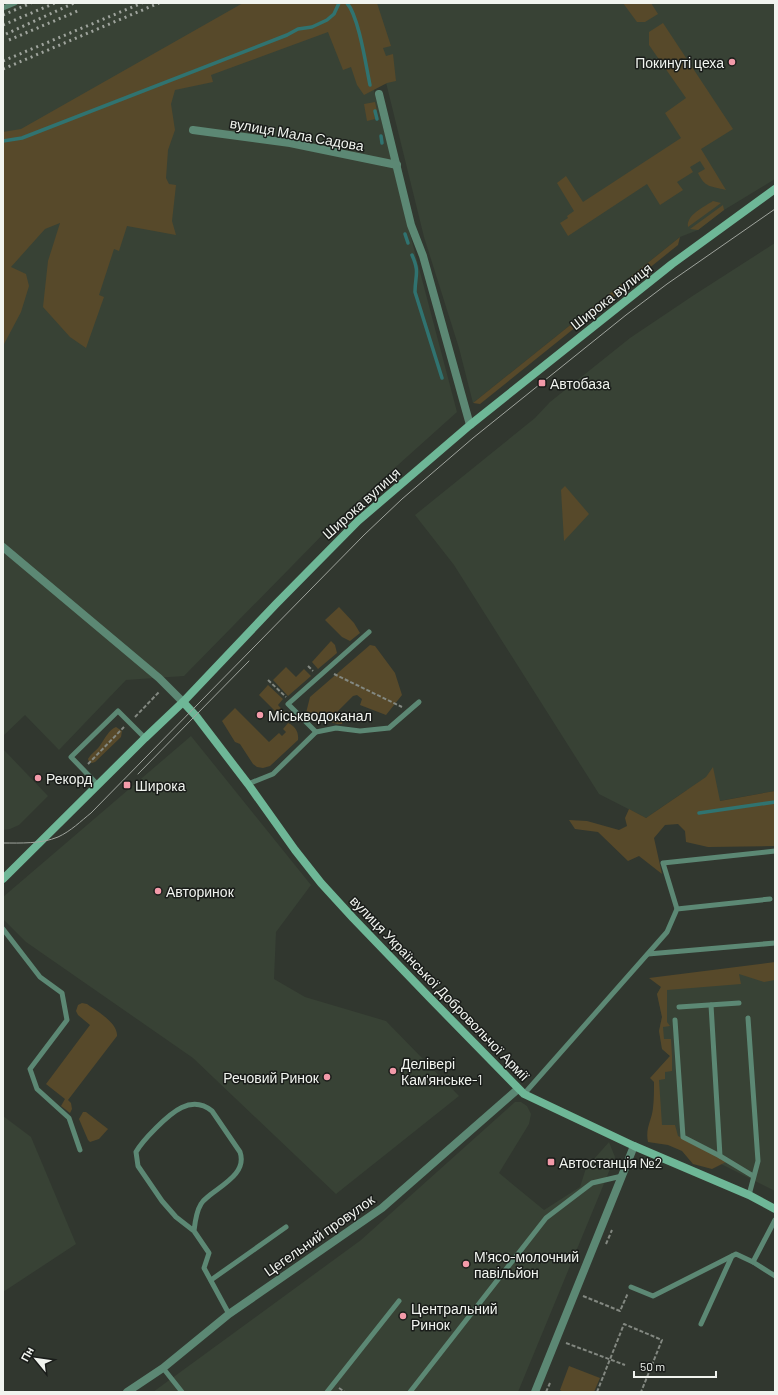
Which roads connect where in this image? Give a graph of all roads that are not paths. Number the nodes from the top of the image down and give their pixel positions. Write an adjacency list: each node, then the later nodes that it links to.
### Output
1 (15, 3): 2 (lane)
2 (3, 8)
3 (380, 94): 5 (street)
4 (193, 130): 5 (street, вулиця Мала Садова)
5 (396, 165): 7 (street)
6 (775, 189): 7 (street, Широка вулиця)
7 (470, 425): 10 (street, Широка вулиця)
8 (3, 547): 10 (street)
9 (368, 632): 12 (lane)
10 (183, 702): 13 (street, Широка вулиця); 15 (street, вулиця Української Добровольчої Армії)
11 (419, 702): 12 (lane)
12 (316, 732): 15 (lane)
13 (145, 738): 14 (street, Широка вулиця); 14 (lane)
14 (97, 784): 17 (street, Широка вулиця)
15 (248, 784): 28 (street, вулиця Української Добровольчої Армії)
16 (775, 851): 19 (lane)
17 (4, 876)
18 (770, 899): 19 (lane)
19 (678, 909): 22 (lane)
20 (3, 929): 30 (lane)
21 (775, 943): 22 (lane)
22 (648, 954): 28 (lane)
23 (739, 1003): 24 (lane)
24 (711, 1005): 25 (lane); 31 (lane)
25 (679, 1007)
26 (748, 1018): 33 (lane)
27 (675, 1020): 31 (lane)
28 (521, 1091): 29 (street, вулиця Української Добровольчої Армії); 45 (street, Цегельний провулок)
29 (634, 1146): 32 (street); 34 (street, вулиця Української Добровольчої Армії)
30 (80, 1150)
31 (720, 1156): 33 (lane)
32 (622, 1176): 51 (lane); 52 (street)
33 (754, 1176): 34 (lane)
34 (749, 1195): 35 (street, вулиця Української Добровольчої Армії)
35 (775, 1208)
36 (775, 1220): 40 (lane)
37 (286, 1227): 42 (lane)
38 (194, 1231): 38 (lane); 42 (lane)
39 (732, 1256): 40 (lane); 43 (lane); 46 (lane)
40 (753, 1262): 41 (lane)
41 (775, 1276)
42 (211, 1280): 45 (lane)
43 (631, 1287)
44 (399, 1301): 50 (lane)
45 (229, 1314): 47 (street, Цегельний провулок)
46 (701, 1324)
47 (163, 1368): 48 (street, Цегельний провулок); 49 (lane)
48 (127, 1392)
49 (182, 1392)
50 (327, 1392)
51 (410, 1392)
52 (535, 1392)

